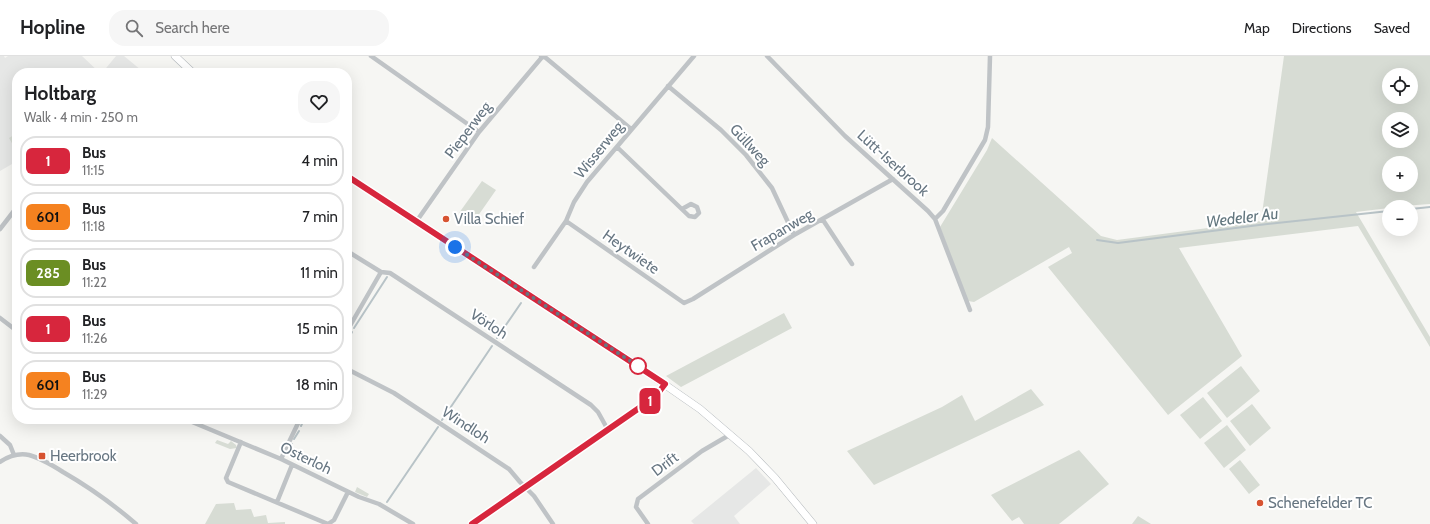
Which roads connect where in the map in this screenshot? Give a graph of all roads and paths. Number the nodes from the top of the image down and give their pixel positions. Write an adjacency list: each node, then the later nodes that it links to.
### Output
1 (175, 56): 7 (main road)
2 (371, 56): 10 (street)
3 (542, 56): 9 (street); 10 (street, Pieperweg)
4 (693, 56): 8 (street, Wisserweg)
5 (767, 56): 13 (street, Lütt-Iserbrook)
6 (990, 56): 16 (street)
7 (188, 68)
8 (668, 86): 9 (street, Wisserweg); 21 (street, Güllweg)
9 (631, 129): 11 (street, Wisserweg)
10 (479, 132): 19 (street, Pieperweg)
11 (617, 147): 14 (street); 18 (street, Wisserweg)
12 (352, 179): 19 (main road)
13 (893, 179): 16 (street, Lütt-Iserbrook); 17 (street, Frapanweg)
14 (682, 208)
15 (12, 213): 20 (street)
16 (934, 219): 27 (street, Lütt-Iserbrook)
17 (823, 220): 21 (street, Frapanweg); 23 (street)
18 (566, 221): 24 (street, Wisserweg); 26 (street, Heytwiete)
19 (416, 222): 32 (main road)
20 (1, 225)
21 (794, 235): 26 (street, Frapanweg)
22 (352, 254): 25 (street, Vörloh)
23 (852, 264)
24 (534, 267)
25 (381, 272): 29 (street); 35 (street, Vörloh)
26 (684, 303)
27 (970, 310)
28 (0, 318): 30 (street)
29 (352, 322)
30 (12, 327)
31 (352, 372): 43 (street, Windloh)
32 (665, 384): 35 (street); 36 (main road)
33 (197, 424): 38 (street, Osterloh)
34 (298, 424): 40 (street)
35 (608, 430): 43 (street)
36 (731, 434): 50 (street, Drift); 51 (main road)
37 (0, 436): 39 (street)
38 (240, 442): 40 (street, Osterloh); 45 (street)
39 (14, 455): 41 (street); 46 (street)
40 (281, 459): 42 (street, Osterloh)
41 (0, 462)
42 (292, 465): 44 (street, Osterloh); 45 (street)
43 (525, 486): 48 (street); 49 (street, Windloh)
44 (348, 492): 45 (street); 47 (street, Osterloh)
45 (277, 502)
46 (136, 524)
47 (413, 524)
48 (472, 524)
49 (553, 524)
50 (648, 524)
51 (812, 524)

